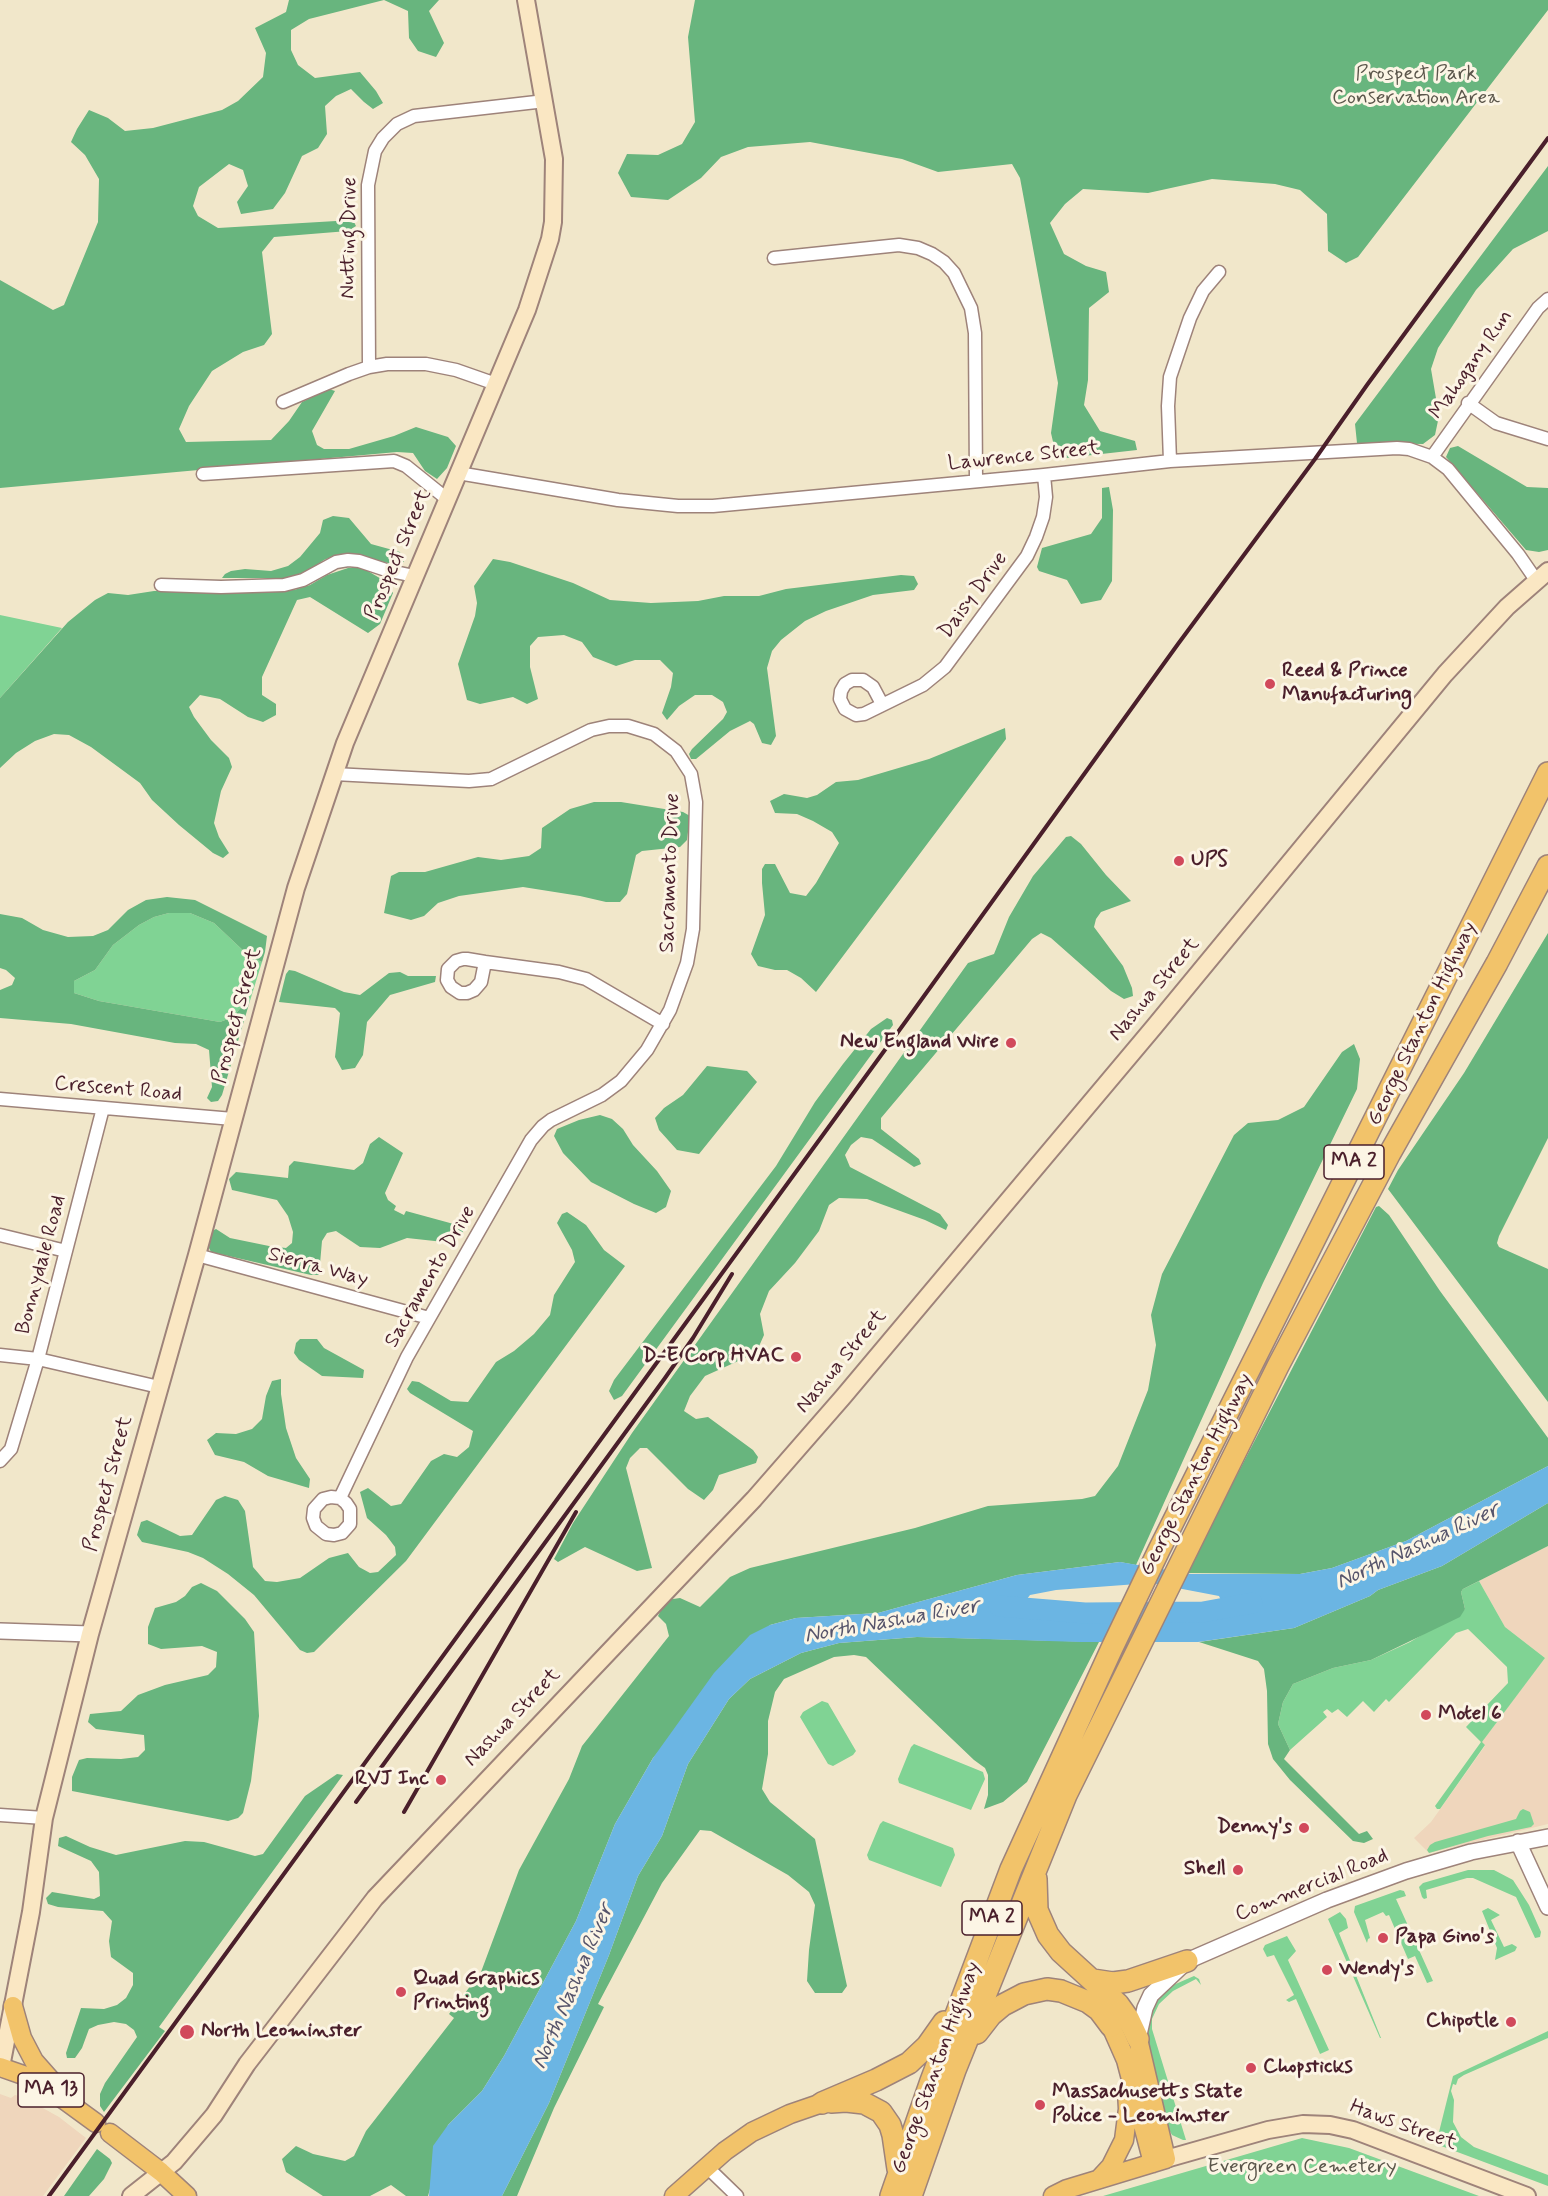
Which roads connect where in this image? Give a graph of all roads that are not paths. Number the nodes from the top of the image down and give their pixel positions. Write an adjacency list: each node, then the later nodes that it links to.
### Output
1 (526, 0): 2 (main road, Prospect Street)
2 (545, 101): 6 (street, Nutting Drive); 7 (main road, Prospect Street)
3 (774, 258): 16 (street)
4 (1219, 272): 12 (street)
5 (1548, 299): 9 (street, Mahogany Run)
6 (369, 367): 7 (street); 8 (street)
7 (496, 384): 13 (main road, Prospect Street)
8 (283, 402)
9 (1468, 404): 10 (street); 11 (street, Mahogany Run)
10 (1548, 439)
11 (1432, 457): 12 (street, Lawrence Street); 19 (street, Lawrence Street)
12 (1170, 461): 15 (street, Lawrence Street)
13 (458, 473): 16 (street, Lawrence Street); 17 (main road, Prospect Street)
14 (203, 474): 17 (street)
15 (1044, 475): 16 (street, Lawrence Street); 21 (street, Daisy Drive)
16 (976, 481)
17 (447, 499): 18 (main road, Prospect Street)
18 (414, 576): 20 (street); 23 (main road, Prospect Street)
19 (1542, 576): 60 (main road, Nashua Street)
20 (161, 585)
21 (882, 704)
22 (1548, 773): 49 (highway, George Stanton Highway / MA 2)
23 (334, 774): 26 (street, Sacramento Drive); 29 (main road, Prospect Street)
24 (1548, 866): 45 (highway, George Stanton Highway / MA 2)
25 (485, 962): 26 (street)
26 (663, 1024): 33 (street, Sacramento Drive)
27 (0, 1100): 28 (street, Crescent Road)
28 (103, 1108): 29 (street, Crescent Road); 31 (street, Bonnydale Road)
29 (233, 1119): 32 (main road, Prospect Street)
30 (0, 1235): 31 (street)
31 (66, 1251): 35 (street, Bonnydale Road)
32 (197, 1255): 33 (street, Sierra Way); 36 (main road, Prospect Street)
33 (429, 1318): 38 (street, Sacramento Drive)
34 (0, 1355): 35 (street)
35 (38, 1359): 36 (street); 37 (street, Bonnydale Road)
36 (159, 1387): 40 (main road, Prospect Street)
37 (0, 1461)
38 (340, 1498)
39 (0, 1631): 40 (street)
40 (90, 1635): 42 (main road, Prospect Street)
41 (0, 1815): 42 (street)
42 (44, 1818): 50 (main road, Prospect Street)
43 (1548, 1837): 44 (street, Commercial Road)
44 (1518, 1842): 46 (street); 47 (street, Commercial Road)
45 (1037, 1863): 48 (highway); 55 (highway, George Stanton Highway / MA 2)
46 (1548, 1907)
47 (1187, 1961): 48 (highway); 52 (street, Commercial Road)
48 (1094, 1980): 52 (highway)
49 (964, 1991): 56 (highway); 62 (highway, George Stanton Highway / MA 2)
50 (13, 2006): 54 (main road, Prospect Street); 57 (main road)
51 (1111, 2026): 53 (main road); 55 (highway)
52 (1138, 2039): 58 (main road)
53 (1126, 2060): 58 (main road); 61 (main road)
54 (1, 2067): 57 (main road, MA 13)
55 (955, 2070): 67 (highway, George Stanton Highway / MA 2)
56 (822, 2103): 59 (main road); 62 (highway)
57 (72, 2104): 60 (main road, MA 13)
58 (1160, 2161): 61 (main road, Haws Street); 69 (main road, Haws Street)
59 (707, 2166): 65 (main road); 66 (street)
60 (161, 2172): 63 (main road, Nashua Street); 64 (main road, MA 13)
61 (1098, 2180): 68 (main road, Haws Street)
62 (895, 2187)
63 (131, 2196)
64 (187, 2196)
65 (674, 2196)
66 (737, 2196)
67 (912, 2196)
68 (1053, 2196)
69 (1527, 2196)

